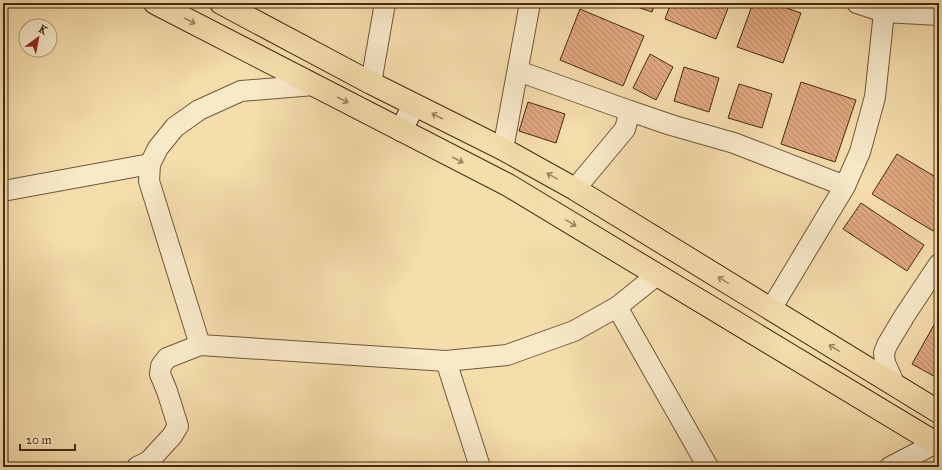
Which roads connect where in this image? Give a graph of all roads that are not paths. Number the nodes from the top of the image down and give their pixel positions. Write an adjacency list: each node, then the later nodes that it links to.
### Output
1 (155, 3): 10 (main road, one-way to 10)
2 (221, 3): 9 (main road)
3 (385, 3): 9 (street)
4 (530, 3): 8 (street)
5 (857, 3): 6 (street)
6 (884, 7): 7 (street); 16 (street)
7 (939, 15)
8 (518, 71): 12 (street); 14 (street)
9 (371, 83): 11 (main road)
10 (314, 85): 13 (main road, one-way to 13); 15 (street)
11 (414, 105): 13 (street); 14 (main road, one-way to 11)
12 (630, 111): 16 (street); 17 (street)
13 (401, 130): 20 (main road, one-way to 20)
14 (503, 149): 17 (main road, one-way to 14)
15 (150, 164): 18 (street); 23 (street)
16 (844, 186): 22 (street)
17 (575, 189): 22 (main road, one-way to 17)
18 (3, 191)
19 (939, 264): 24 (street)
20 (657, 275): 21 (street); 29 (main road)
21 (617, 307): 26 (street); 32 (street)
22 (771, 309): 25 (main road, one-way to 22)
23 (200, 345): 26 (street); 30 (street)
24 (884, 353): 25 (street); 27 (street)
25 (854, 360): 27 (main road)
26 (446, 361): 31 (street)
27 (895, 385): 28 (main road)
28 (939, 412)
29 (938, 444): 33 (street)
30 (147, 465)
31 (480, 467)
32 (708, 467)
33 (890, 467)

